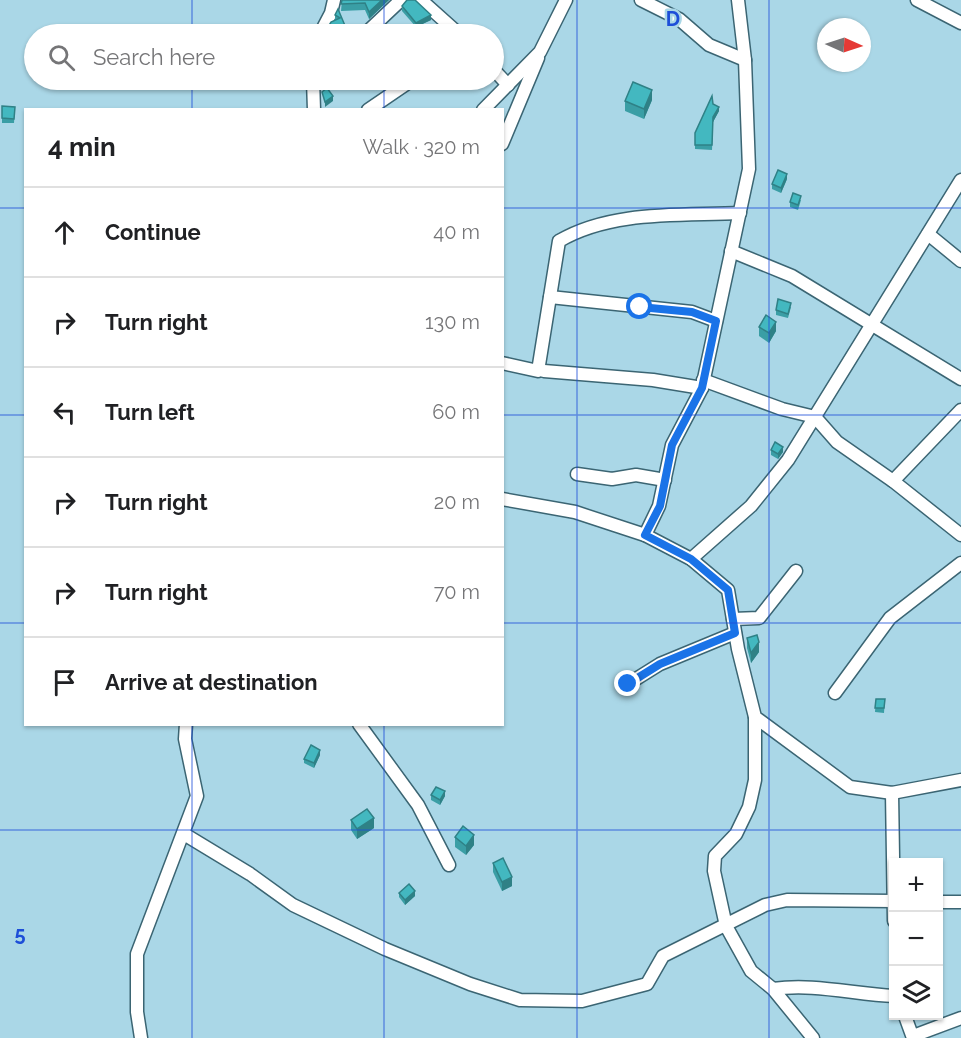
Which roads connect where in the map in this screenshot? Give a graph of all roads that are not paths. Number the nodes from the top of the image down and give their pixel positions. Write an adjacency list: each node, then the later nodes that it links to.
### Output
1 (333, 0): 9 (street)
2 (401, 0): 10 (street)
3 (421, 0): 11 (street)
4 (566, 0): 12 (street)
5 (641, 0): 13 (street)
6 (738, 0): 13 (street)
7 (917, 0): 8 (street)
8 (961, 23)
9 (325, 24)
10 (376, 24)
11 (448, 24)
12 (540, 52): 15 (street); 23 (street)
13 (745, 60): 25 (street)
14 (504, 81): 15 (street)
15 (508, 85): 16 (street)
16 (504, 89)
17 (313, 90): 20 (street)
18 (397, 90): 21 (street)
19 (503, 90): 22 (street)
20 (314, 108)
21 (371, 108)
22 (485, 108)
23 (504, 139)
24 (961, 180): 26 (street)
25 (740, 213): 27 (street); 29 (street)
26 (928, 234): 28 (street); 31 (street)
27 (731, 251): 30 (street); 31 (street)
28 (961, 261)
29 (550, 297): 30 (street); 32 (street)
30 (716, 321): 35 (street)
31 (872, 325): 34 (street); 37 (street)
32 (504, 363)
33 (544, 371): 35 (street)
34 (961, 380)
35 (703, 384): 37 (street); 39 (street)
36 (961, 410): 40 (street)
37 (815, 417): 40 (street); 44 (street)
38 (577, 474): 39 (street)
39 (665, 480): 42 (street)
40 (893, 481): 43 (street)
41 (504, 499): 42 (street)
42 (645, 535): 44 (street)
43 (961, 536)
44 (691, 559): 47 (street)
45 (961, 563): 50 (street)
46 (796, 571): 47 (street)
47 (733, 619): 48 (street)
48 (735, 633): 49 (street); 51 (street)
49 (628, 684)
50 (835, 693)
51 (755, 717): 55 (street); 62 (street)
52 (186, 726): 56 (street)
53 (360, 726): 58 (street)
54 (961, 780): 55 (street)
55 (892, 793): 57 (street)
56 (184, 834): 62 (street); 68 (street)
57 (893, 858)
58 (449, 865)
59 (889, 900): 62 (street)
60 (943, 902): 61 (street)
61 (961, 902)
62 (726, 926): 63 (street)
63 (773, 989): 64 (street); 69 (street)
64 (889, 996)
65 (961, 1018): 67 (street)
66 (907, 1020): 67 (street)
67 (913, 1037)
68 (141, 1038)
69 (813, 1038)

